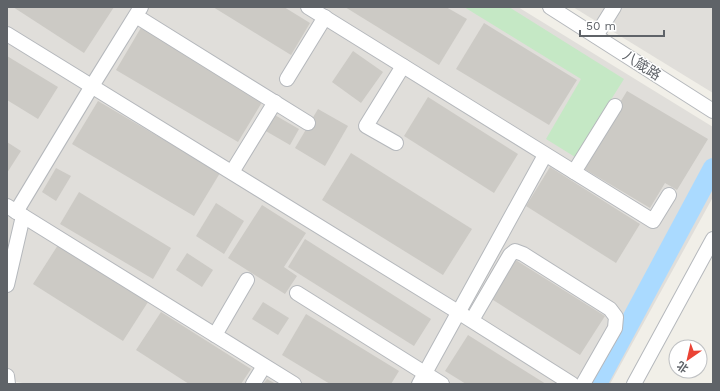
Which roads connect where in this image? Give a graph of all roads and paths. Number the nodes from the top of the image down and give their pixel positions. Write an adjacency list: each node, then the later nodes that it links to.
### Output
1 (308, 7): 5 (street)
2 (550, 7): 7 (street, 八箴路)
3 (614, 7): 7 (street)
4 (138, 12): 10 (street); 11 (street)
5 (325, 17): 8 (street); 9 (street)
6 (7, 34): 10 (street)
7 (596, 36): 13 (street, 八箴路)
8 (403, 66): 15 (street); 16 (street)
9 (287, 79)
10 (92, 86): 17 (street); 20 (street)
11 (275, 102): 14 (street); 17 (street)
12 (615, 106): 18 (street)
13 (713, 111)
14 (308, 123)
15 (396, 143)
16 (545, 154): 18 (street); 25 (street)
17 (232, 172): 25 (street)
18 (574, 172): 19 (street)
19 (669, 195)
20 (16, 211): 23 (street); 27 (street)
21 (713, 239): 37 (street)
22 (247, 280): 27 (street)
23 (7, 285)
24 (297, 293): 30 (street)
25 (458, 312): 26 (street); 30 (street)
26 (472, 320): 35 (street); 36 (street)
27 (215, 336): 28 (street)
28 (264, 366): 32 (street); 33 (street)
29 (7, 377): 31 (street)
30 (422, 379): 34 (street)
31 (8, 384)
32 (253, 384)
33 (294, 384)
34 (442, 384)
35 (572, 384)
36 (583, 384)
37 (634, 384)

